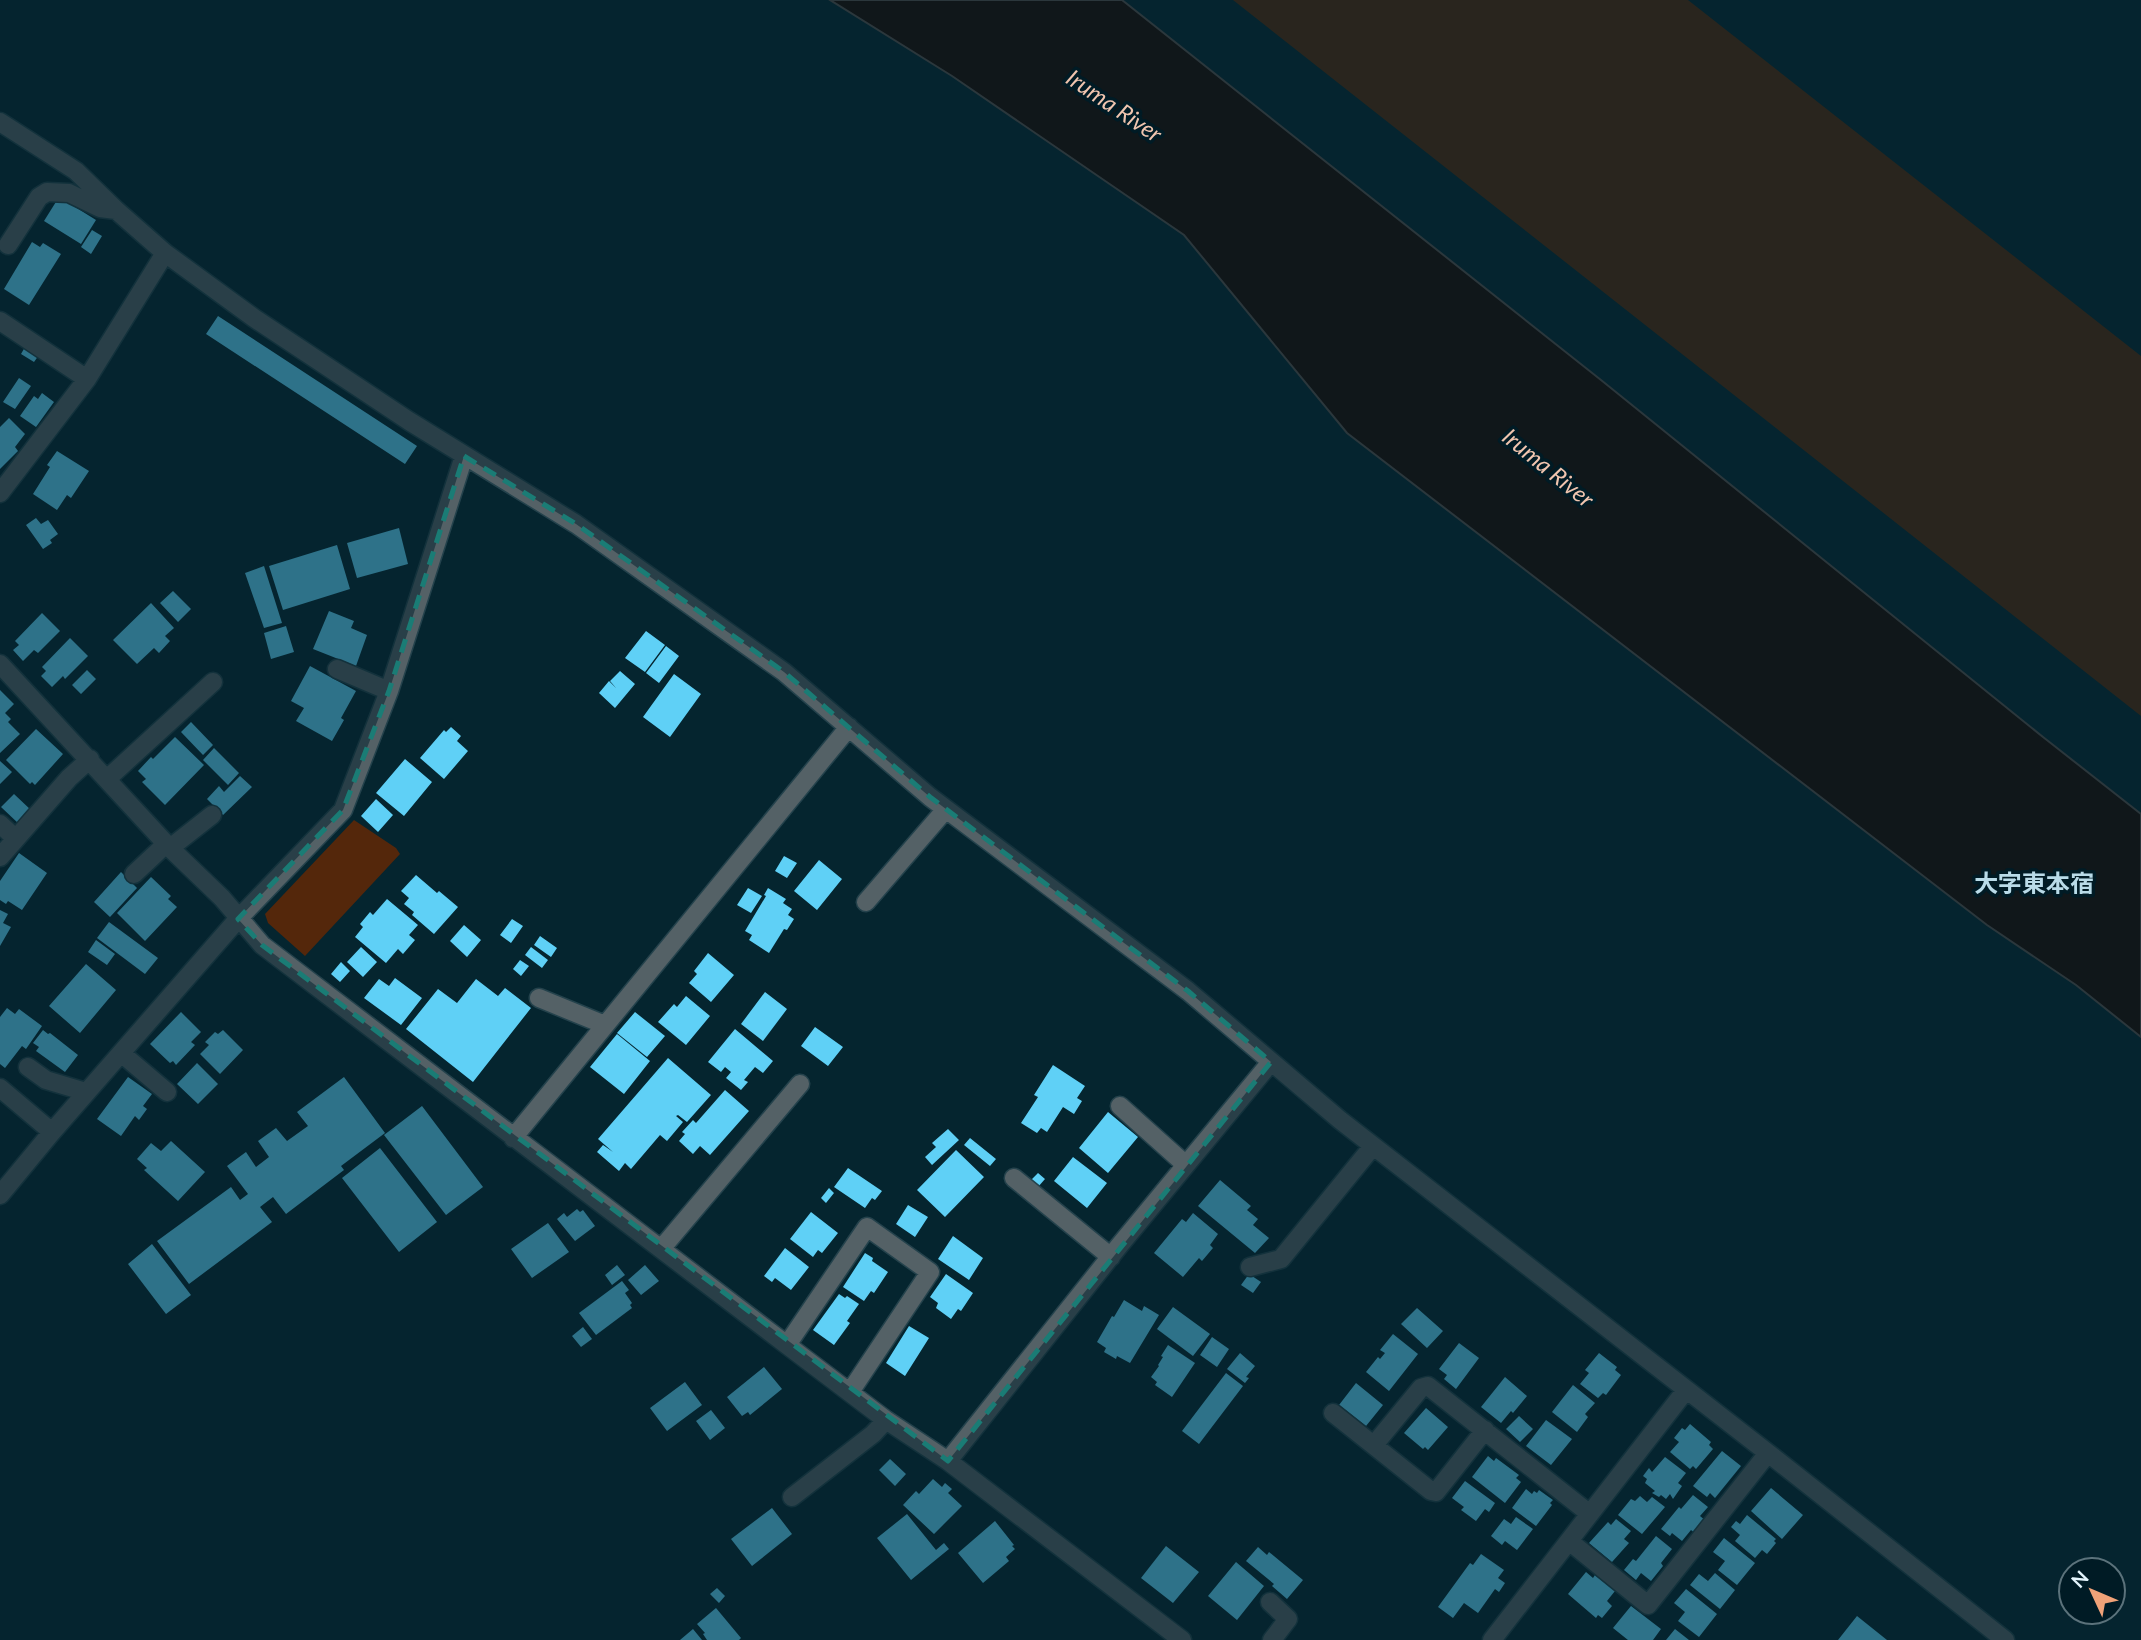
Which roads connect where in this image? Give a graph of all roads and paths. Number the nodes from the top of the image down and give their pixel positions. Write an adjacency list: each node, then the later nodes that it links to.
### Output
1 (0, 122): 2 (street)
2 (116, 210): 3 (street); 4 (street)
3 (8, 246)
4 (165, 253): 6 (street); 7 (street)
5 (0, 321): 6 (street)
6 (87, 379): 8 (street)
7 (464, 456): 12 (street); 13 (street)
8 (0, 493)
9 (0, 664): 14 (street)
10 (337, 669): 12 (street)
11 (213, 682): 15 (street)
12 (389, 691): 24 (street)
13 (849, 727): 16 (street); 26 (street)
14 (90, 759): 15 (street); 19 (street)
15 (107, 779): 20 (street)
16 (946, 809): 23 (street); 28 (street)
17 (212, 815): 20 (street)
18 (0, 824): 19 (street)
19 (15, 838): 21 (street)
20 (168, 846): 22 (street); 24 (street)
21 (0, 857)
22 (134, 874)
23 (866, 902)
24 (238, 919): 27 (street); 36 (street)
25 (539, 998): 26 (street)
26 (605, 1025): 36 (street)
27 (121, 1053): 32 (street); 33 (street)
28 (1271, 1062): 37 (street); 38 (street)
29 (28, 1066): 32 (street)
30 (800, 1084): 41 (street)
31 (0, 1088): 35 (street)
32 (86, 1092): 35 (street)
33 (167, 1092)
34 (1120, 1106): 38 (street)
35 (51, 1132): 40 (street)
36 (513, 1138): 41 (street)
37 (1373, 1146): 43 (street); 45 (street)
38 (1186, 1165): 42 (street)
39 (1014, 1178): 42 (street)
40 (0, 1195)
41 (661, 1249): 44 (street)
42 (1111, 1257): 52 (street)
43 (1250, 1267)
44 (787, 1345): 46 (street); 46 (street)
45 (1686, 1390): 51 (street); 54 (street)
46 (850, 1392): 48 (street)
47 (1333, 1413): 50 (street)
48 (886, 1420): 52 (street); 53 (street)
49 (1485, 1430): 50 (street); 50 (street); 54 (street)
50 (1374, 1445)
51 (1768, 1453): 55 (street); 60 (street)
52 (948, 1461): 57 (street)
53 (792, 1497)
54 (1590, 1514): 55 (street)
55 (1569, 1541): 59 (street)
56 (1270, 1602): 58 (street)
57 (1182, 1640)
58 (1272, 1640)
59 (1492, 1640)
60 (2005, 1640)

